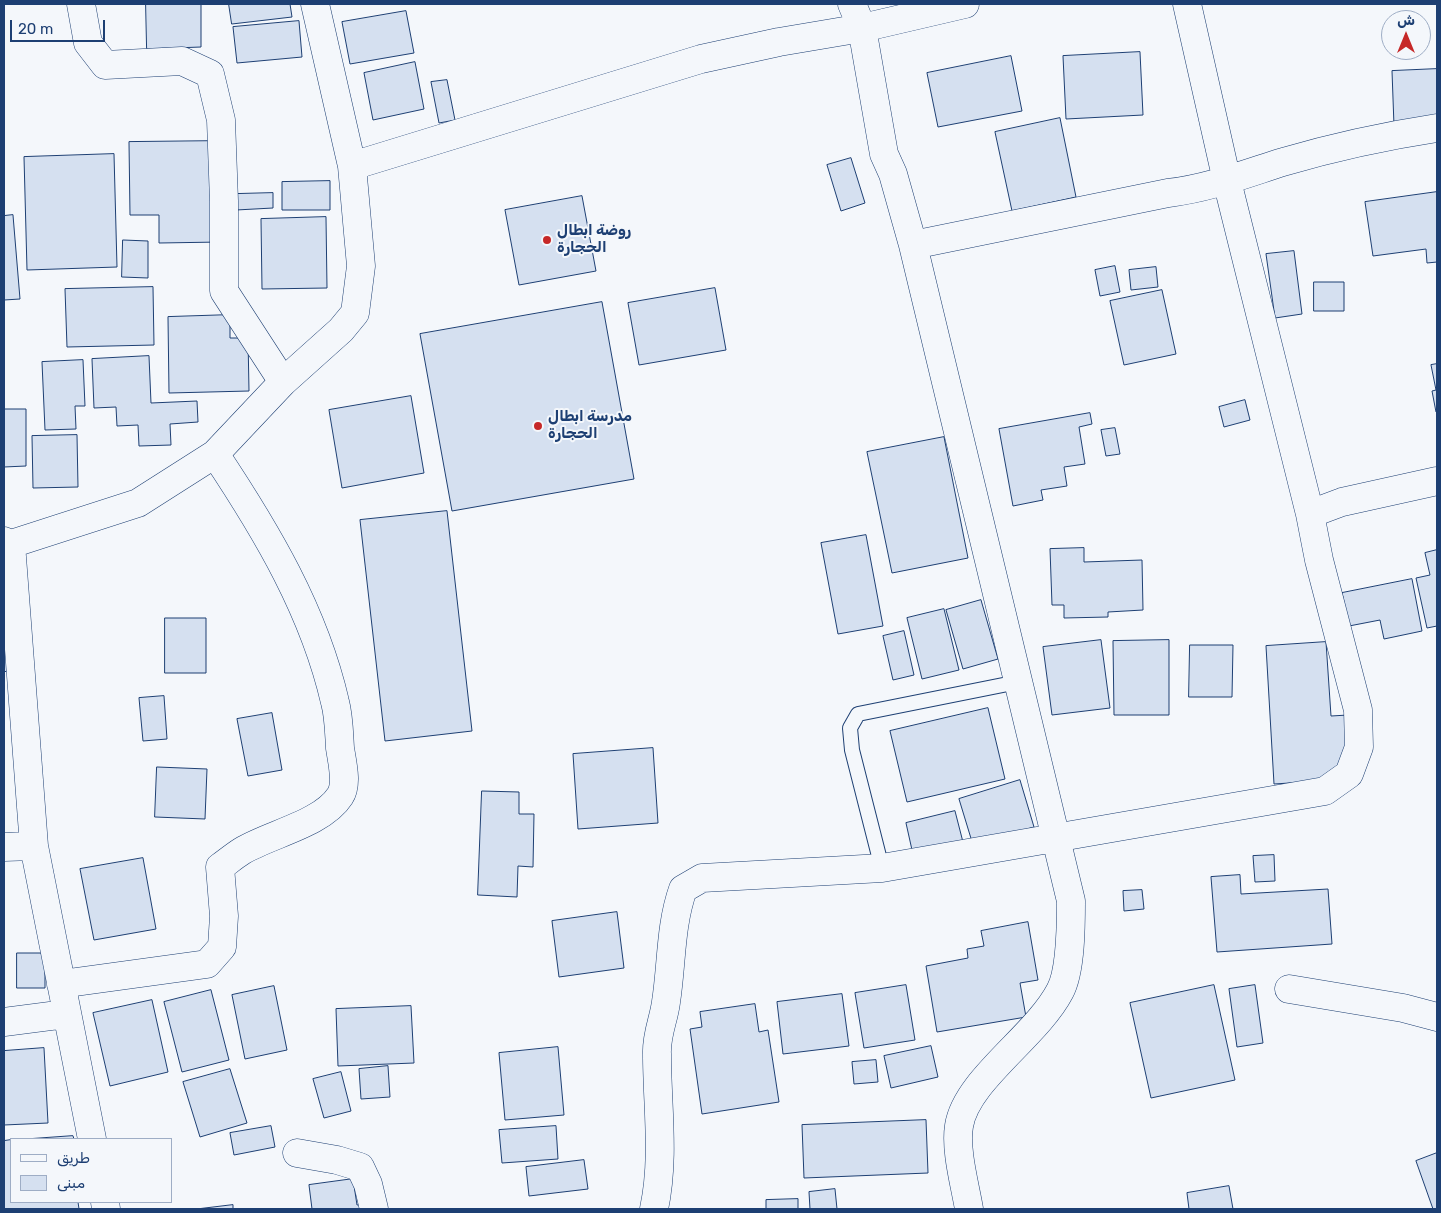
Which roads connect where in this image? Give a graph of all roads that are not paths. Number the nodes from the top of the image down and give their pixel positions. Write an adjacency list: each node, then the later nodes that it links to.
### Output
1 (81, 4): 10 (street)
2 (315, 4): 7 (street)
3 (965, 4): 5 (street)
4 (1187, 4): 8 (street)
5 (857, 16): 7 (street); 9 (street)
6 (1437, 128): 8 (street)
7 (352, 166): 10 (street)
8 (1227, 182): 9 (street); 13 (street)
9 (913, 245): 15 (street)
10 (283, 382): 11 (street)
11 (215, 454): 14 (street); 20 (street)
12 (1437, 481): 13 (street)
13 (1310, 514): 16 (street)
14 (7, 543): 17 (street)
15 (1018, 682): 16 (street); 19 (lane)
16 (1058, 837): 19 (street); 29 (street)
17 (34, 846): 18 (street); 20 (street)
18 (4, 847)
19 (882, 868): 28 (street)
20 (61, 984): 22 (street)
21 (1289, 989): 23 (street)
22 (66, 1014): 24 (street); 25 (street)
23 (1437, 1016)
24 (4, 1022)
25 (92, 1138)
26 (297, 1153): 27 (street)
27 (374, 1209)
28 (654, 1209)
29 (968, 1209)

